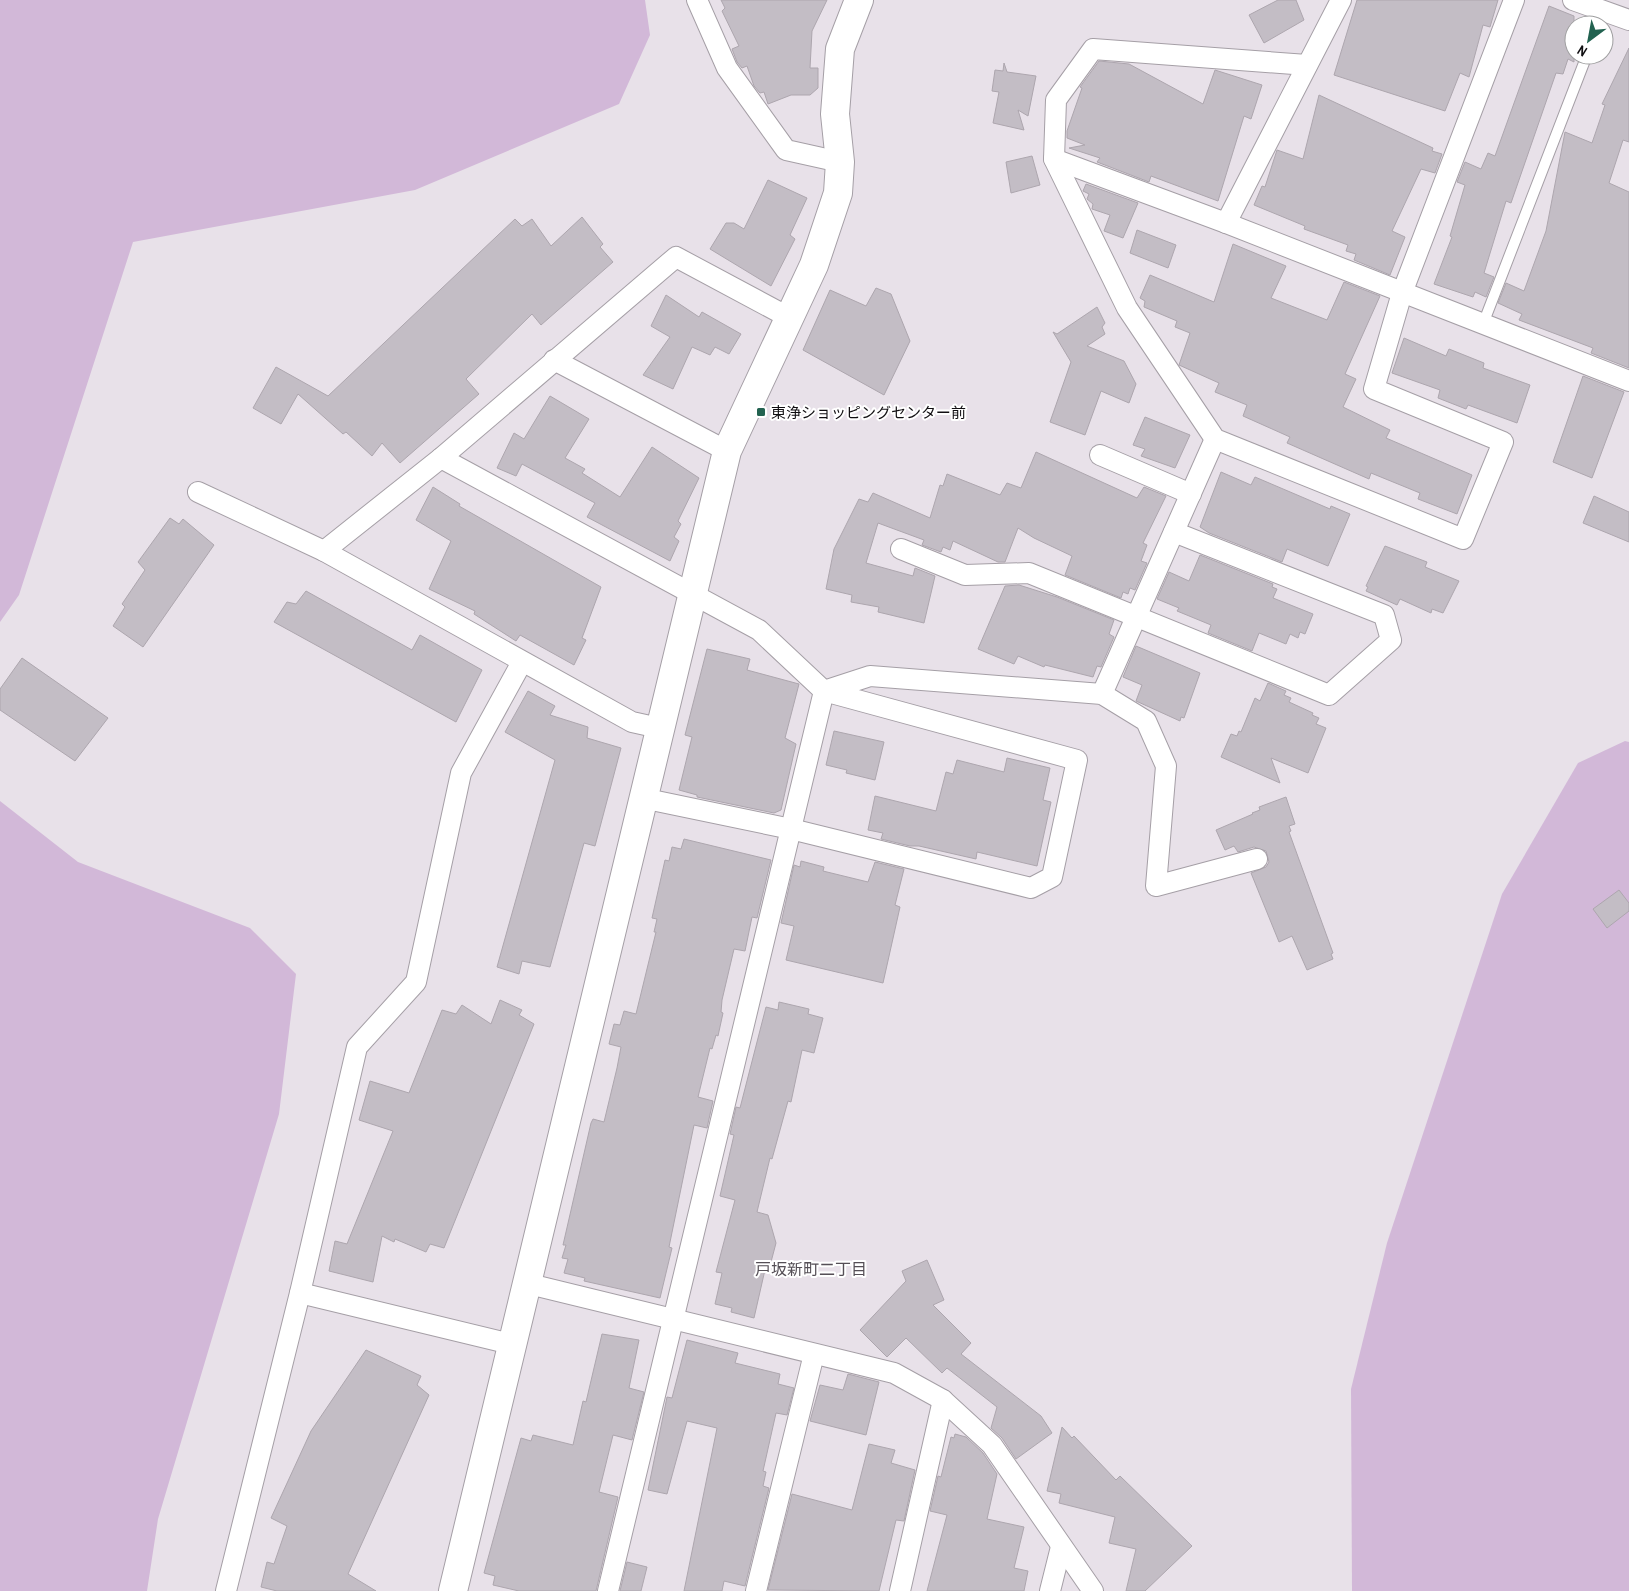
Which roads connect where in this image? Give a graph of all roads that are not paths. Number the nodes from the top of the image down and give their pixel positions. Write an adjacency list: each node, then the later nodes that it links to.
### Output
1 (697, 0): 12 (street)
2 (859, 0): 12 (street)
3 (1341, 0): 9 (street)
4 (1514, 0): 14 (street)
5 (1574, 0): 6 (street)
6 (1596, 15)
7 (1614, 19): 8 (street)
8 (1629, 20)
9 (1307, 65): 11 (street); 13 (street)
10 (1583, 65): 16 (lane)
11 (1054, 159): 13 (street); 19 (street)
12 (840, 162): 15 (street)
13 (1226, 223): 14 (street)
14 (1402, 293): 16 (street); 19 (street)
15 (790, 318): 17 (street); 20 (street)
16 (1483, 324): 18 (street)
17 (554, 360): 20 (street); 22 (street)
18 (1629, 381)
19 (1215, 439): 24 (street)
20 (727, 451): 28 (street)
21 (1100, 455): 24 (street)
22 (441, 458): 27 (street); 28 (street)
23 (198, 492): 27 (street)
24 (1191, 494): 25 (street)
25 (1174, 532): 29 (street); 29 (street)
26 (902, 549): 29 (street)
27 (324, 551): 30 (street)
28 (693, 593): 31 (street); 33 (street)
29 (1136, 617): 32 (street)
30 (522, 662): 33 (street); 38 (street)
31 (824, 690): 32 (street); 35 (street); 35 (street)
32 (1102, 694): 36 (street)
33 (659, 728): 34 (street)
34 (642, 798): 35 (street); 37 (street)
35 (791, 829): 39 (street)
36 (1257, 859)
37 (525, 1284): 39 (street); 40 (street)
38 (300, 1293): 40 (street); 44 (street)
39 (673, 1320): 41 (street); 46 (street)
40 (511, 1344): 45 (street)
41 (814, 1354): 42 (street); 47 (street)
42 (943, 1400): 43 (street); 48 (street)
43 (1061, 1547): 49 (street); 50 (street)
44 (226, 1591)
45 (453, 1591)
46 (608, 1591)
47 (756, 1591)
48 (900, 1591)
49 (1050, 1591)
50 (1093, 1591)

